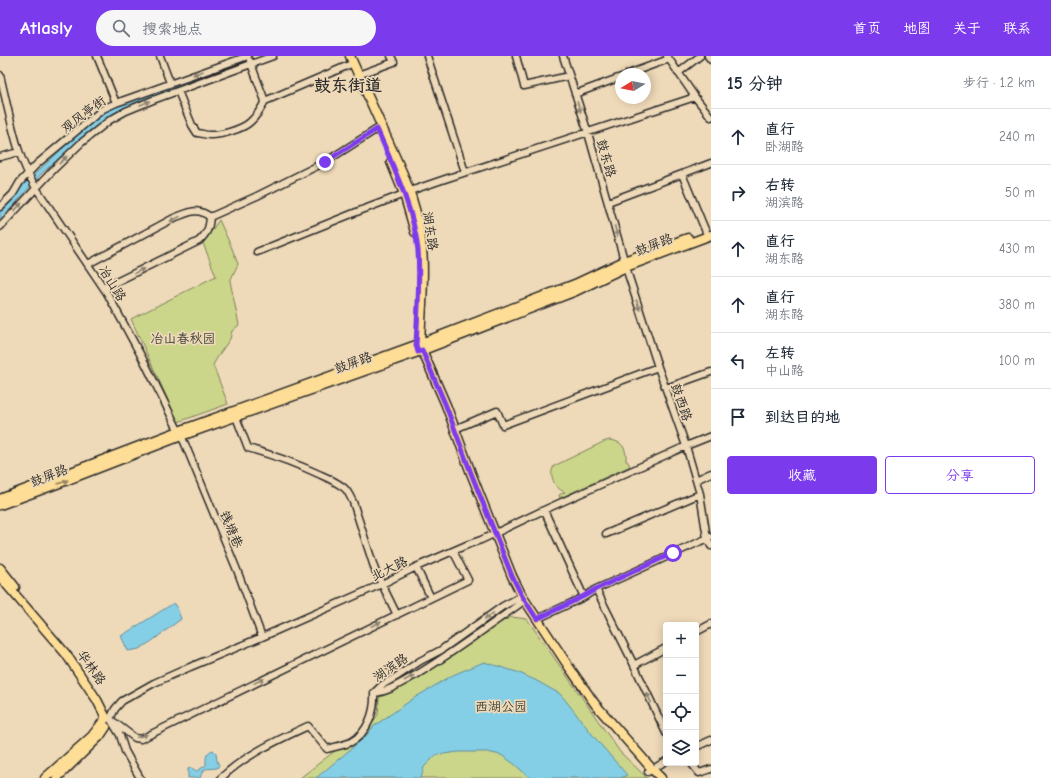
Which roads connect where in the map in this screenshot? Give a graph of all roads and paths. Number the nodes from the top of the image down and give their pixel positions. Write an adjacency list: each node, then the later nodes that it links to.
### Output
1 (97, 56): 29 (street)
2 (160, 56): 24 (street)
3 (248, 56): 13 (street, 观风亭街); 16 (street)
4 (272, 56): 16 (street)
5 (345, 56): 17 (main road, 湖东路)
6 (350, 56): 21 (main road, 湖东路)
7 (392, 56): 21 (street)
8 (427, 56): 38 (street)
9 (516, 56): 22 (street)
10 (563, 56): 22 (street, 鼓东路)
11 (700, 56): 19 (street)
12 (708, 56): 15 (street)
13 (238, 57): 24 (street, 观风亭街, one-way to 24)
14 (668, 57): 18 (street); 19 (street)
15 (711, 60)
16 (251, 64): 25 (street); 28 (street)
17 (349, 65): 28 (street); 33 (main road, 湖东路)
18 (642, 68)
19 (678, 73): 27 (street)
20 (0, 75): 35 (street, 冶山路)
21 (358, 75): 42 (main road, 湖东路)
22 (569, 76): 26 (street, 鼓东路)
23 (615, 79): 26 (street)
24 (170, 83): 29 (street, 观风亭街)
25 (178, 91): 28 (street); 32 (street, one-way to 25)
26 (575, 94): 34 (street, 鼓东路, one-way to 34)
27 (695, 97): 31 (street); 34 (street)
28 (265, 101)
29 (116, 103): 30 (street, 观风亭街)
30 (103, 109): 32 (street); 39 (street, 观风亭街)
31 (711, 117)
32 (110, 120): 41 (street, one-way to 32)
33 (377, 129): 42 (main road, 湖东路); 45 (street)
34 (588, 133): 38 (street); 43 (street, 鼓东路)
35 (19, 152): 36 (street); 39 (street, 冶山路)
36 (0, 157)
37 (711, 163): 40 (street)
38 (465, 172): 42 (street)
39 (28, 173): 41 (street, 冶山路); 44 (street, 观风亭街)
40 (682, 174): 43 (street); 47 (street)
41 (36, 188): 46 (street, one-way to 41); 49 (street, 冶山路)
42 (407, 193): 48 (street); 52 (main road, 湖东路)
43 (608, 202): 50 (street, 鼓东路, one-way to 50)
44 (0, 207)
45 (210, 217): 49 (street, one-way to 49); 51 (street, one-way to 45)
46 (0, 227)
47 (709, 232): 50 (main road, 鼓屏路)
48 (257, 252)
49 (88, 264): 51 (street, 冶山路)
50 (625, 264): 52 (main road, 鼓屏路); 53 (street, 鼓西路, one-way to 53)
51 (104, 288): 58 (street, 冶山路)
52 (419, 347): 56 (main road, 鼓屏路); 57 (main road, 湖东路); 58 (main road, 鼓屏路); 67 (main road, 湖东路)
53 (658, 367): 55 (street, 鼓西路); 57 (street)
54 (711, 372): 55 (street)
55 (666, 388): 60 (street, 鼓西路)
56 (236, 417): 58 (main road, 鼓屏路); 75 (street)
57 (455, 429): 67 (main road, 湖东路)
58 (180, 433): 64 (main road, 鼓屏路); 65 (main road, 鼓屏路, one-way to 58); 84 (street, 钱塘巷)
59 (711, 436): 60 (street, 北大路)
60 (686, 446): 62 (street, 鼓西路); 66 (street, 北大路)
61 (711, 473): 62 (street)
62 (696, 480): 63 (street, 鼓西路)
63 (700, 494): 68 (street); 69 (street, 鼓西路)
64 (0, 499)
65 (0, 505)
66 (544, 510): 67 (street, 北大路); 77 (street)
67 (493, 534): 71 (street, 北大路); 79 (main road, 湖东路)
68 (606, 534)
69 (709, 537): 70 (street, 鼓西路); 76 (street)
70 (711, 546)
71 (453, 551): 72 (street, 北大路); 78 (street)
72 (416, 567): 75 (street, 北大路); 78 (street)
73 (0, 568): 87 (main road, 华林路)
74 (0, 577): 87 (main road, 华林路)
75 (382, 584): 80 (street); 84 (street, 北大路)
76 (596, 589): 77 (street); 86 (street)
77 (584, 596): 81 (street)
78 (431, 598): 80 (street)
79 (522, 599): 81 (main road); 94 (main road); 98 (street, 湖滨路)
80 (397, 615): 87 (street, one-way to 80)
81 (537, 619): 94 (main road)
82 (711, 624): 83 (street)
83 (699, 630)
84 (262, 637): 87 (street, 北大路)
85 (663, 650): 86 (street)
86 (634, 665): 88 (street, one-way to 86)
87 (108, 719): 95 (main road); 96 (main road); 97 (street)
88 (665, 730)
89 (711, 740): 90 (street)
90 (699, 746)
91 (663, 763): 94 (street)
92 (693, 766): 93 (street)
93 (711, 769)
94 (650, 770): 99 (main road); 100 (main road)
95 (45, 778)
96 (57, 778)
97 (140, 778)
98 (221, 778)
99 (655, 778)
100 (661, 778)

